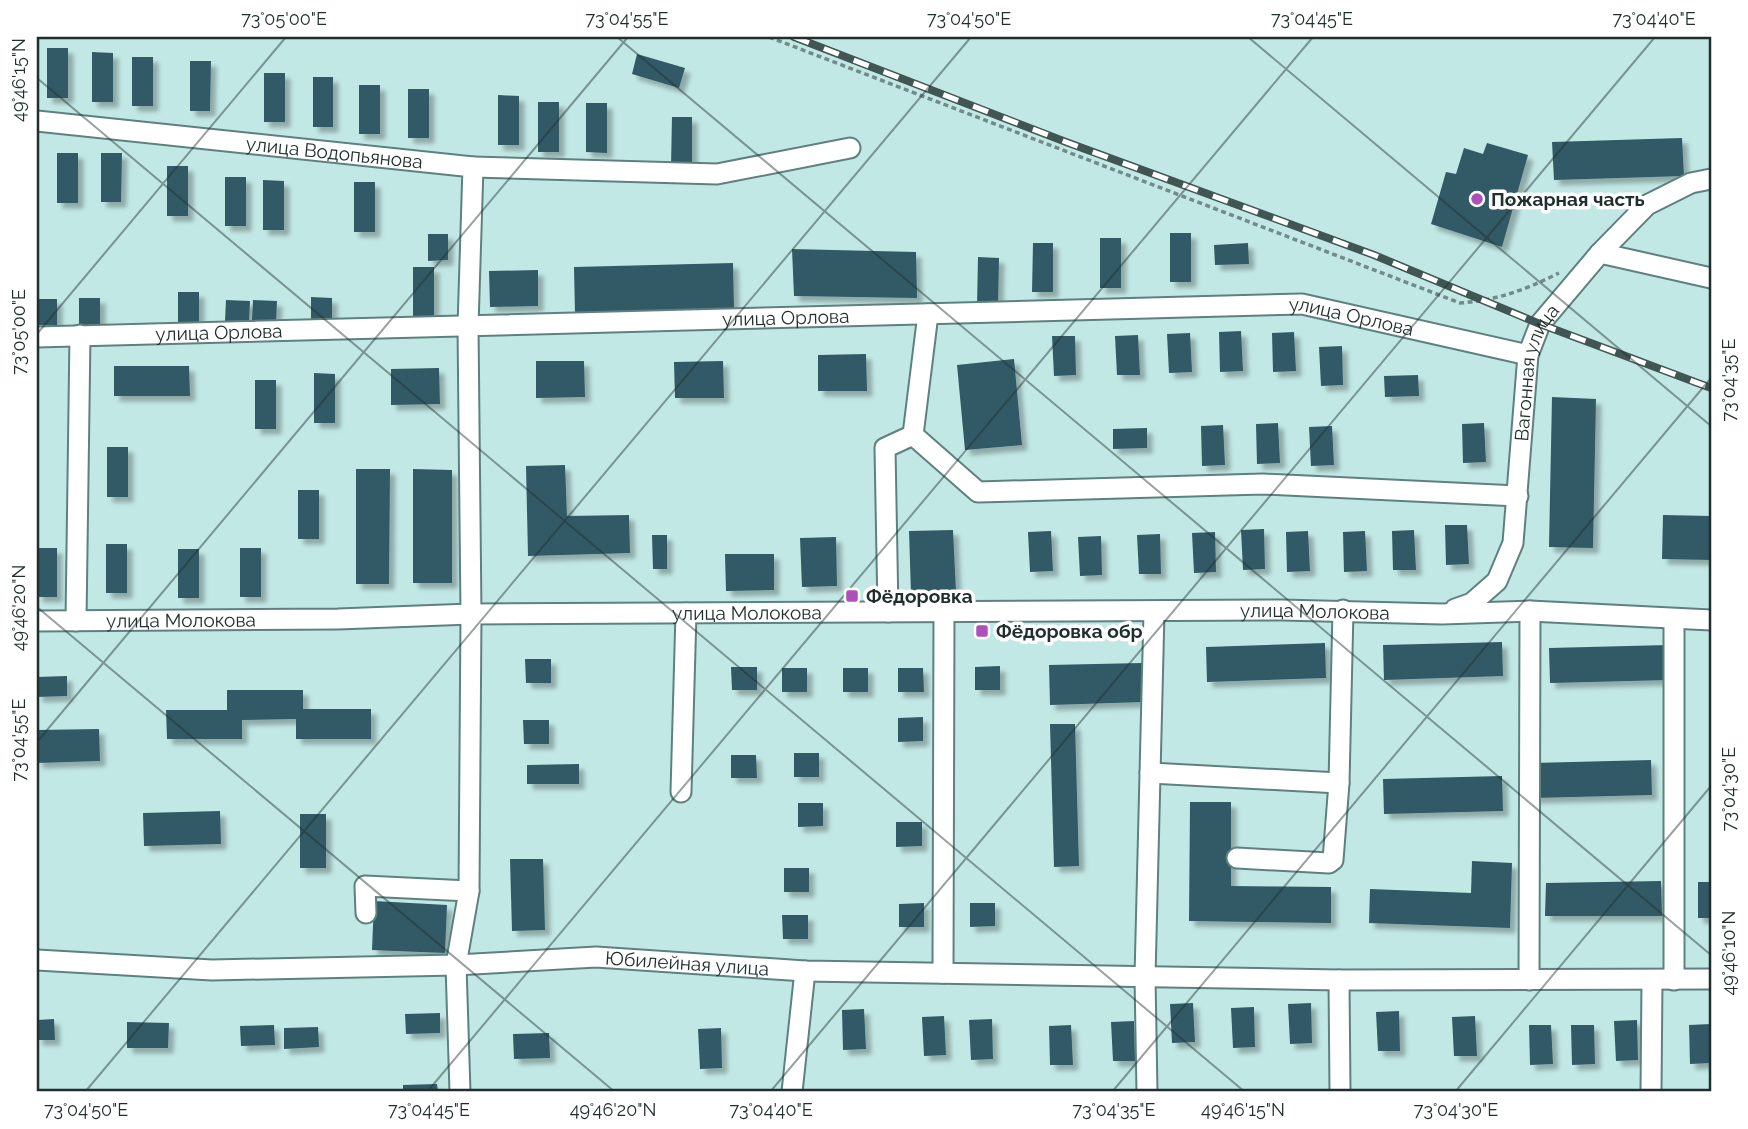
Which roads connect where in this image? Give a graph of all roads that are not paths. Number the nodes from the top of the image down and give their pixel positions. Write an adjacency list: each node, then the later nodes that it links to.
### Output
1 (37, 121): 3 (street, улица Водопьянова)
2 (850, 148): 3 (street, улица Водопьянова)
3 (473, 167): 8 (street)
4 (1711, 179): 5 (street, Вагонная улица)
5 (1600, 253): 6 (street); 11 (street, Вагонная улица)
6 (1711, 278)
7 (928, 314): 8 (street, улица Орлова); 11 (street, улица Орлова); 12 (street)
8 (468, 326): 9 (street, улица Орлова); 20 (street)
9 (80, 335): 10 (street, улица Орлова); 25 (street)
10 (37, 337)
11 (1528, 355): 13 (street, Вагонная улица)
12 (913, 435): 13 (street); 16 (street)
13 (1518, 496): 21 (street, Вагонная улица)
14 (1343, 610): 18 (street, улица Молокова); 21 (street, улица Молокова); 27 (street)
15 (1530, 611): 21 (street, улица Молокова); 22 (street, улица Молокова); 39 (street)
16 (888, 612): 17 (street, улица Молокова); 19 (street, улица Молокова)
17 (944, 612): 18 (street, улица Молокова); 35 (street)
18 (1154, 612): 26 (street)
19 (686, 613): 20 (street, улица Молокова); 28 (street)
20 (471, 614): 25 (street, улица Молокова); 30 (street)
21 (1442, 614)
22 (1674, 619): 23 (street, улица Молокова); 41 (street)
23 (1711, 620)
24 (37, 621): 25 (street, улица Молокова)
25 (76, 621)
26 (1150, 773): 27 (street); 36 (street)
27 (1339, 783): 29 (street)
28 (681, 792)
29 (1237, 858)
30 (469, 891): 31 (street); 33 (street)
31 (366, 913)
32 (37, 960): 33 (street, Юбилейная улица)
33 (456, 965): 34 (street, Юбилейная улица); 42 (street)
34 (806, 971): 35 (street, Юбилейная улица); 43 (street)
35 (943, 974): 36 (street, Юбилейная улица)
36 (1145, 977): 38 (street, Юбилейная улица); 44 (street)
37 (1711, 979): 41 (street, Юбилейная улица)
38 (1339, 980): 39 (street, Юбилейная улица); 45 (street)
39 (1529, 980): 40 (street, Юбилейная улица)
40 (1652, 980): 41 (street, Юбилейная улица); 46 (street)
41 (1674, 980)
42 (460, 1092)
43 (792, 1092)
44 (1147, 1092)
45 (1340, 1092)
46 (1651, 1092)

